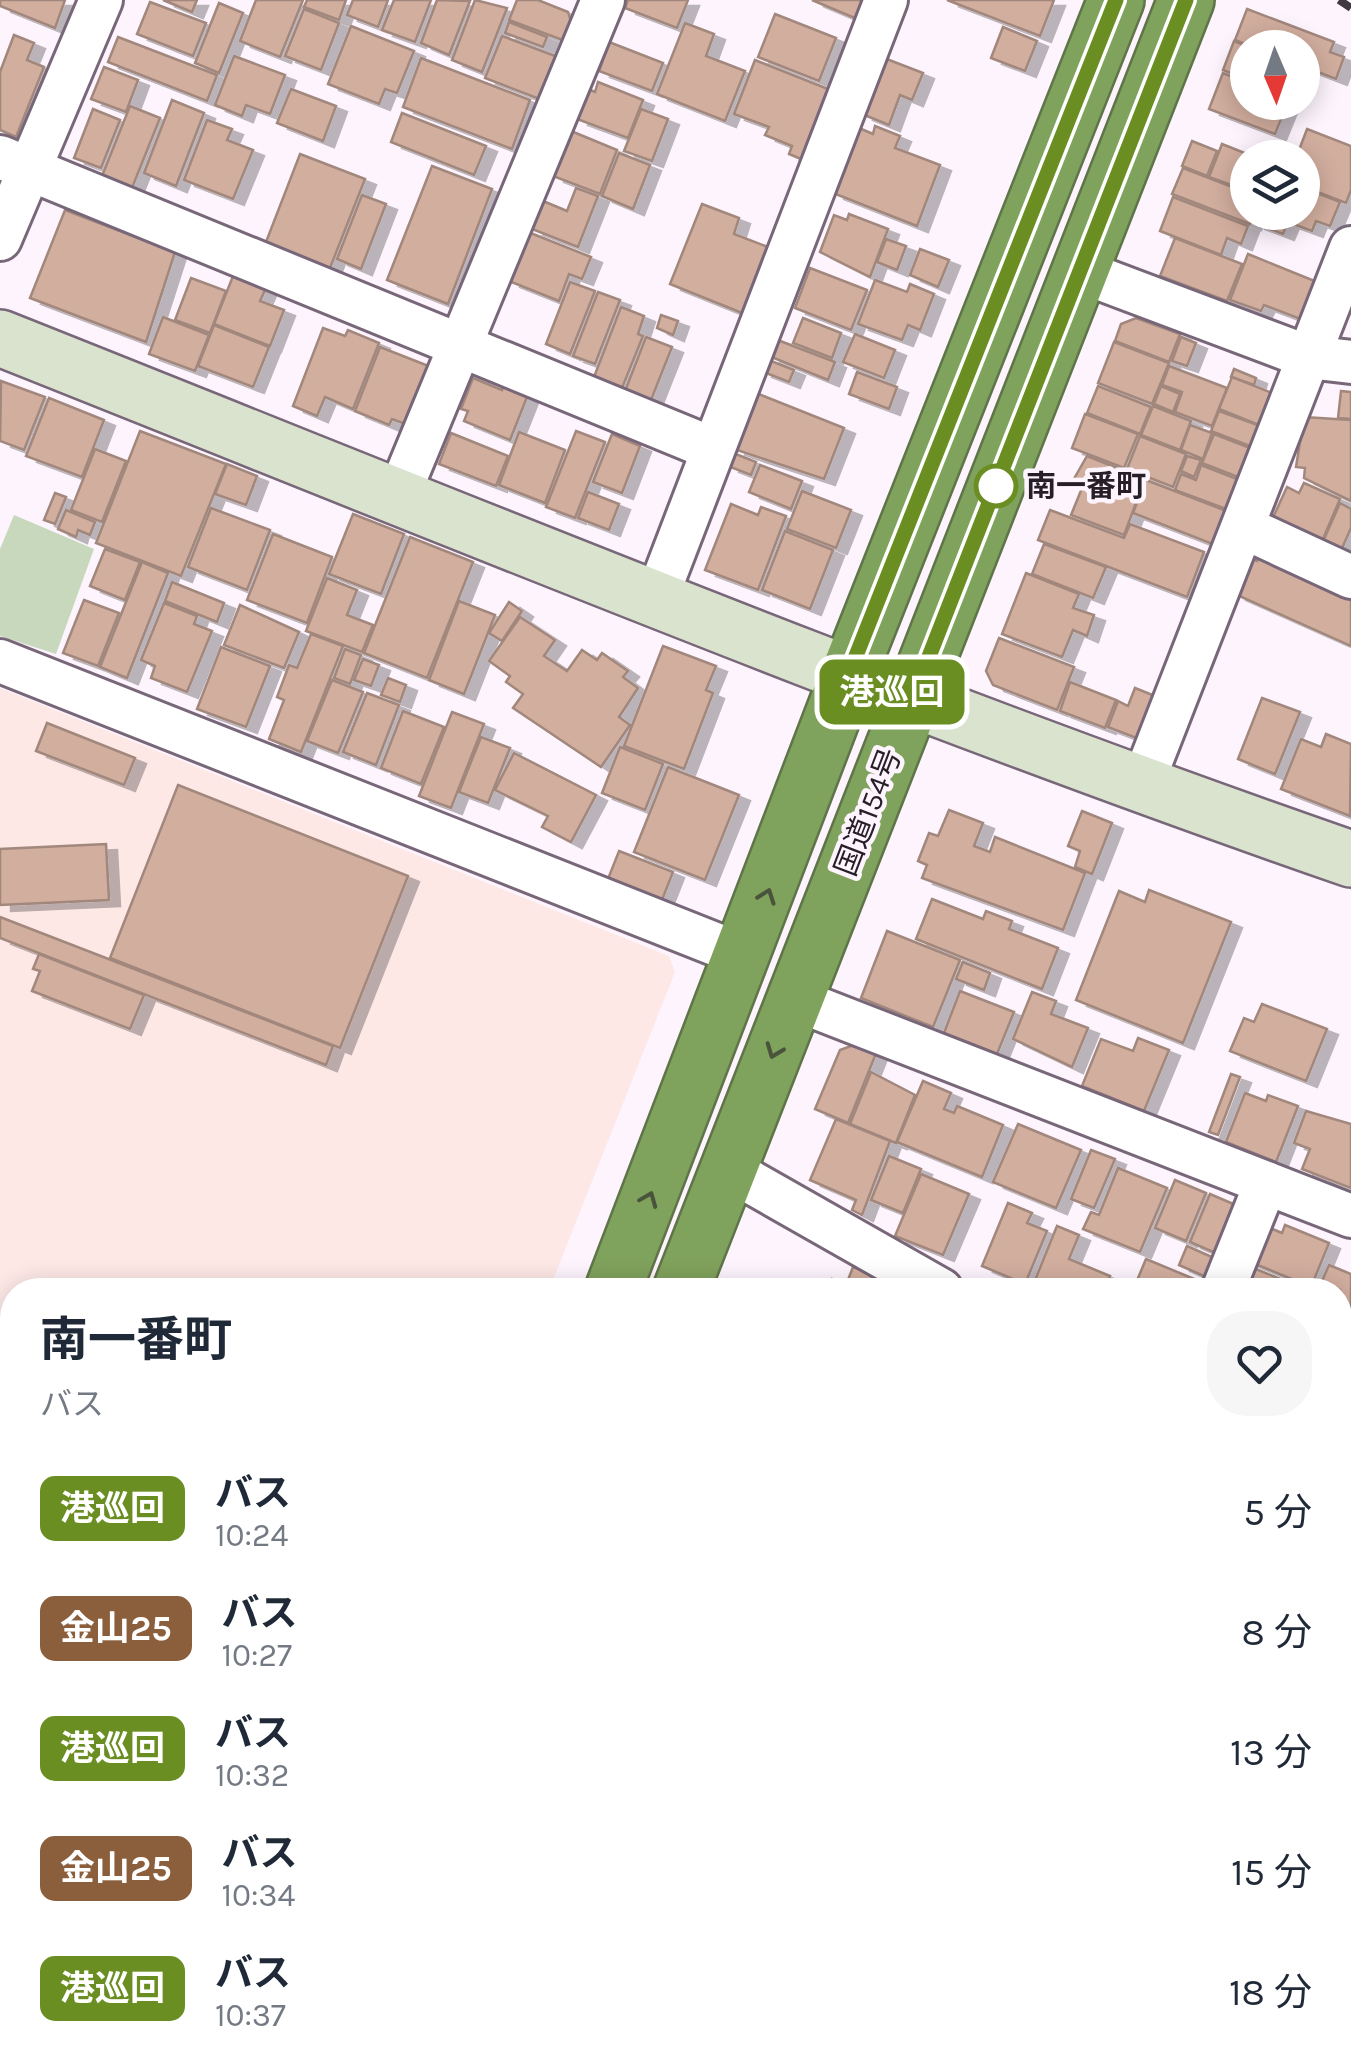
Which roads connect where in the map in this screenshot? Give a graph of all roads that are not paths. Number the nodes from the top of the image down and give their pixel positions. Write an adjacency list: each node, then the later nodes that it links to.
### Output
1 (101, 0): 6 (street)
2 (601, 0): 11 (street)
3 (886, 0): 14 (street)
4 (1116, 0): 20 (highway)
5 (1186, 0): 9 (highway, 国道154号)
6 (14, 162): 7 (street); 11 (street)
7 (0, 240)
8 (1351, 248): 12 (street)
9 (1080, 270): 12 (street); 21 (highway, 国道154号)
10 (0, 338): 15 (street)
11 (460, 345): 14 (street); 15 (street)
12 (1308, 357): 13 (street); 16 (street)
13 (1351, 362)
14 (713, 449): 18 (street)
15 (398, 496): 18 (street)
16 (1244, 527): 17 (street); 22 (street)
17 (1351, 577)
18 (656, 599): 20 (street)
19 (0, 662): 24 (street)
20 (848, 676): 21 (street); 24 (highway, one-way to 20)
21 (912, 700): 22 (street); 25 (highway, 国道154号)
22 (1141, 786): 23 (street)
23 (1351, 859)
24 (745, 956): 29 (highway, one-way to 24)
25 (794, 998): 26 (highway, 国道154号, one-way to 26); 27 (street)
26 (728, 1169): 30 (highway, 国道154号); 31 (street)
27 (1266, 1183): 28 (street); 32 (street)
28 (1351, 1216)
29 (618, 1278)
30 (686, 1278)
31 (920, 1278)
32 (1228, 1278)

